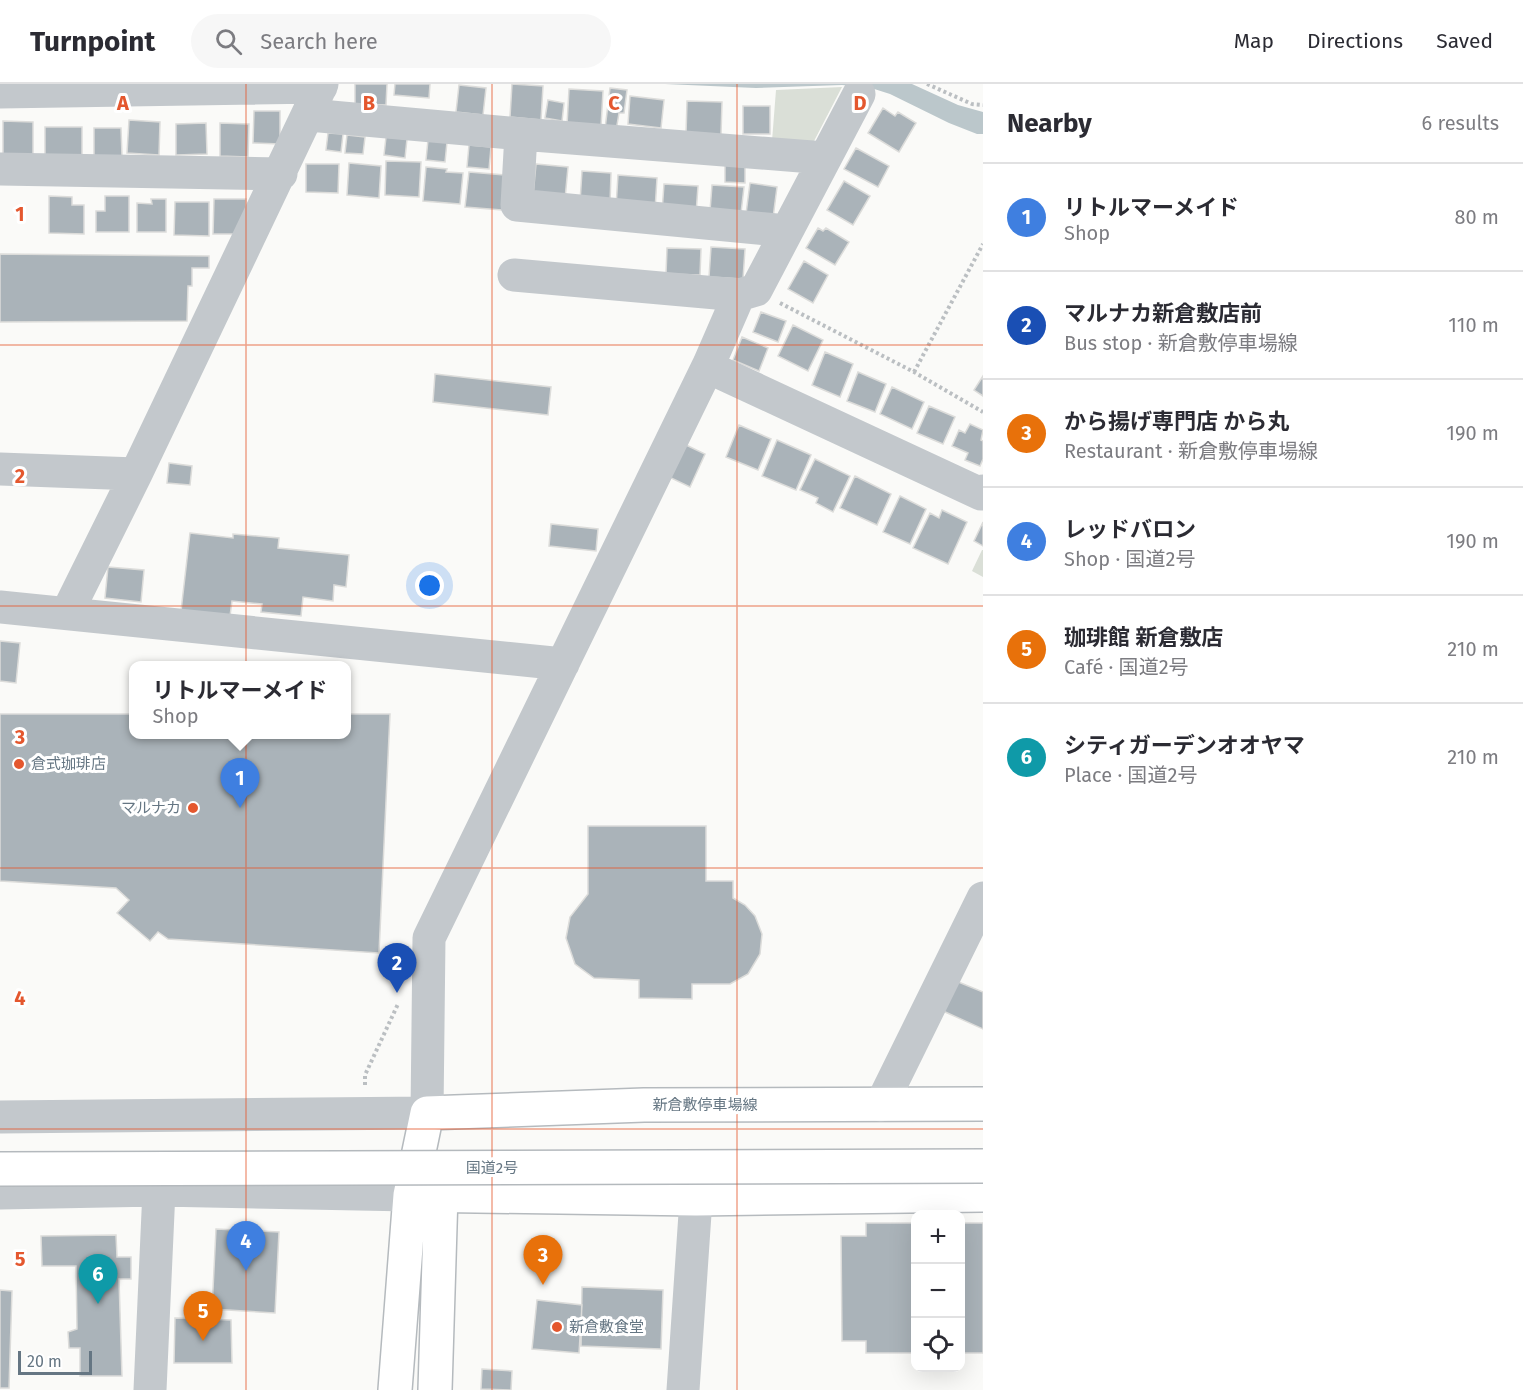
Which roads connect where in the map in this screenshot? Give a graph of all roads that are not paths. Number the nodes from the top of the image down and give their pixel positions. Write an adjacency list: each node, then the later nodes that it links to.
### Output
1 (0, 92): 3 (street)
2 (859, 94): 5 (street)
3 (317, 95): 4 (street); 7 (street)
4 (521, 134): 5 (street); 8 (street)
5 (825, 158): 8 (street)
6 (0, 169): 7 (street)
7 (281, 174): 13 (street)
8 (787, 231): 10 (street)
9 (514, 275): 10 (street)
10 (748, 292): 17 (street)
11 (723, 374): 14 (street)
12 (0, 470): 13 (street)
13 (136, 474): 16 (street)
14 (983, 490)
15 (0, 607): 16 (street)
16 (67, 613): 17 (street)
17 (563, 664): 21 (street)
18 (983, 898): 20 (street)
19 (983, 1104): 20 (main road, 新倉敷停車場線)
20 (881, 1105): 21 (main road, 新倉敷停車場線)
21 (427, 1113): 22 (street); 27 (main road)
22 (0, 1117)
23 (983, 1166): 24 (main road, 国道2号, bridge)
24 (0, 1169)
25 (159, 1190): 26 (street); 27 (street); 30 (street)
26 (0, 1193)
27 (425, 1195): 29 (main road); 31 (main road); 32 (main road)
28 (983, 1195): 29 (main road)
29 (696, 1199): 33 (street)
30 (150, 1390)
31 (394, 1390)
32 (435, 1390)
33 (683, 1390)

